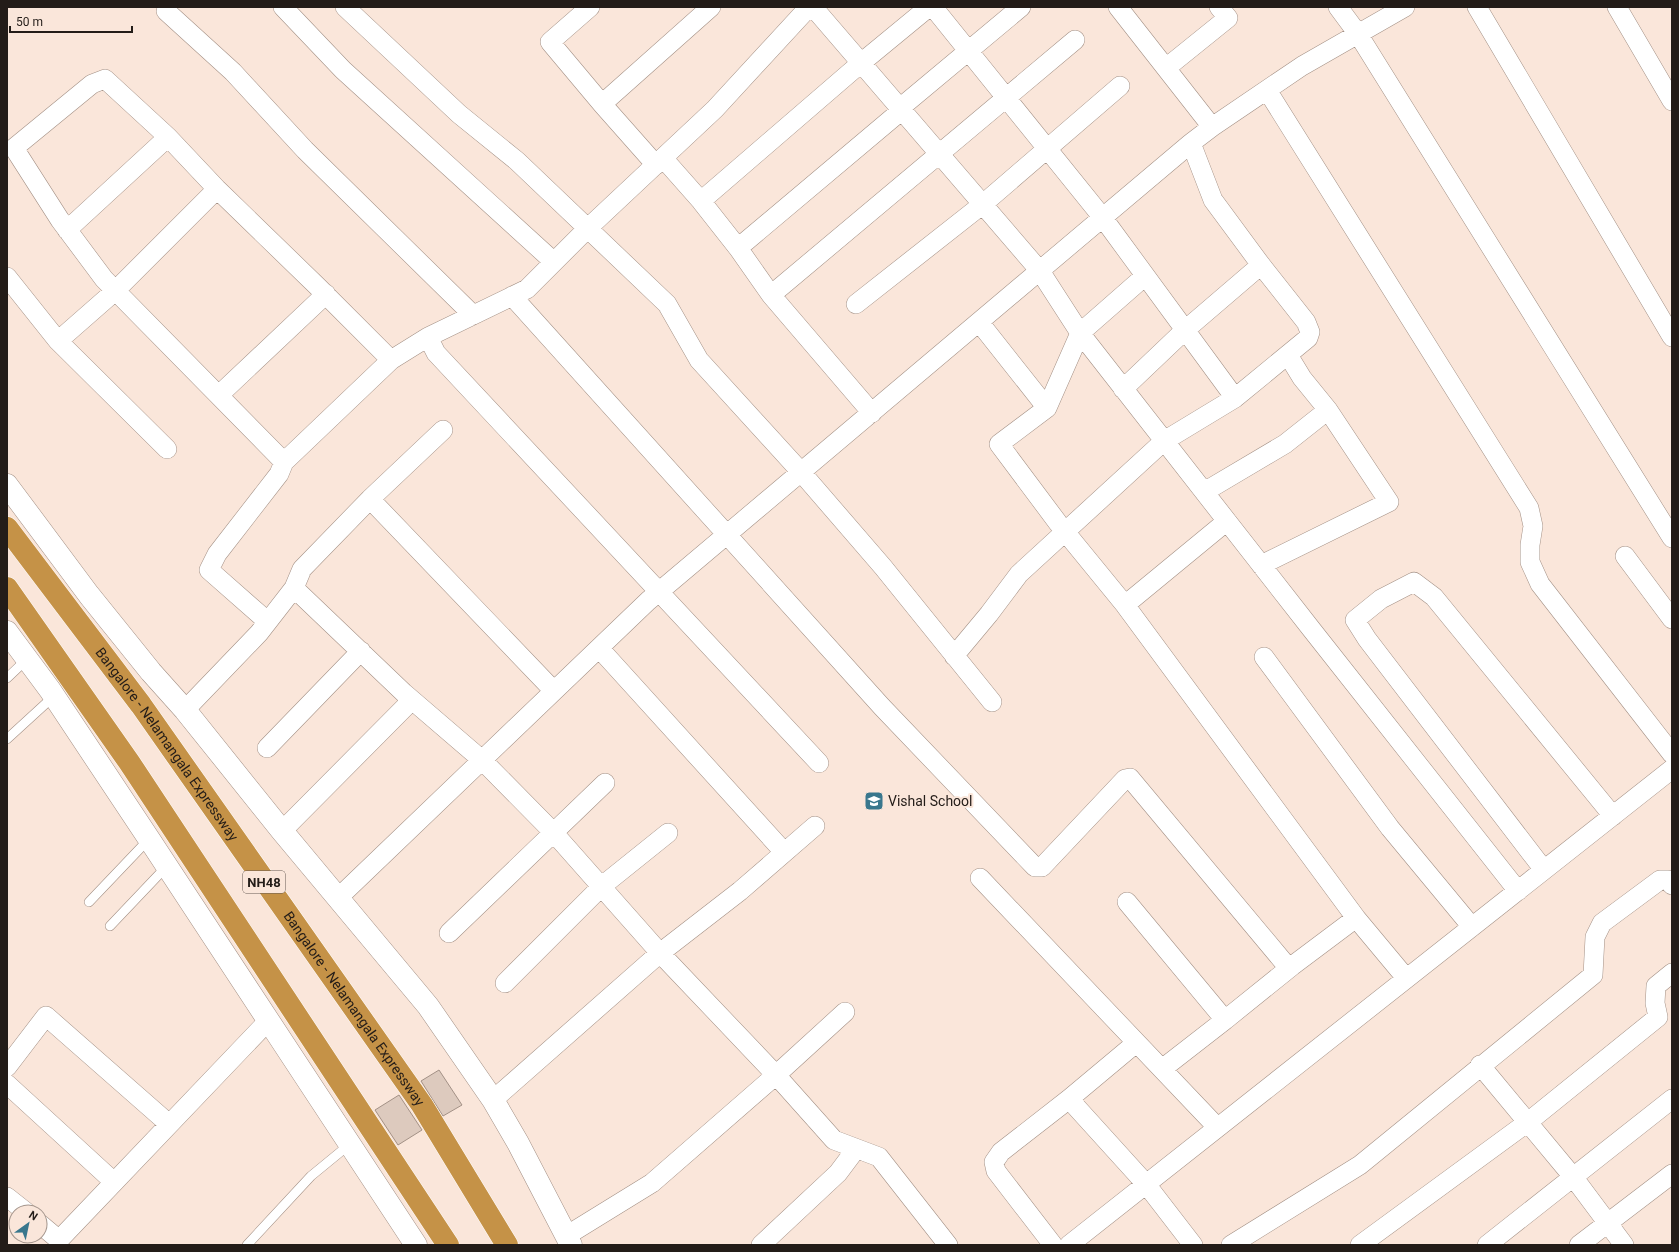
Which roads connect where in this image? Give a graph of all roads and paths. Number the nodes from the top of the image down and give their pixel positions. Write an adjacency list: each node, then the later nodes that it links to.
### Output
1 (283, 7): 42 (street)
2 (345, 7): 39 (street)
3 (590, 7): 26 (street)
4 (711, 7): 26 (street)
5 (809, 7): 34 (street)
6 (813, 7): 20 (street)
7 (929, 7): 20 (street)
8 (933, 7): 19 (street)
9 (1021, 7): 19 (street)
10 (1118, 7): 21 (street)
11 (1219, 7): 21 (street)
12 (1338, 7): 17 (street)
13 (1405, 7): 17 (street)
14 (1478, 7): 56 (street)
15 (1617, 7): 25 (street)
16 (166, 11): 52 (street)
17 (1358, 34): 23 (street); 79 (street)
18 (1075, 40): 24 (street)
19 (968, 51): 24 (street); 27 (street)
20 (861, 63): 27 (street); 36 (street)
21 (1166, 68): 28 (street)
22 (1120, 86): 32 (street)
23 (1267, 90): 28 (street); 102 (street)
24 (1006, 98): 32 (street); 33 (street)
25 (1672, 101)
26 (602, 104): 34 (street)
27 (901, 109): 33 (street); 41 (street)
28 (1212, 127): 30 (street)
29 (168, 137): 31 (street); 35 (street); 40 (street)
30 (1191, 143): 38 (street); 43 (street)
31 (11, 144): 40 (street)
32 (1048, 150): 37 (street); 38 (street)
33 (940, 155): 37 (street); 49 (street)
34 (660, 161): 36 (street); 39 (street)
35 (217, 189): 47 (street); 48 (street)
36 (701, 201): 41 (street)
37 (983, 204): 44 (street); 51 (street)
38 (1103, 218): 44 (street); 45 (street)
39 (588, 228): 42 (street); 71 (street)
40 (67, 230): 47 (street)
41 (738, 248): 49 (street)
42 (554, 262): 50 (street)
43 (1261, 265): 54 (street); 59 (street)
44 (1040, 271): 53 (street); 55 (street)
45 (1145, 276): 54 (street); 55 (street)
46 (7, 277): 58 (street)
47 (115, 290): 58 (street); 62 (street)
48 (326, 294): 60 (street); 62 (street)
49 (771, 295): 66 (street)
50 (512, 296): 52 (street); 78 (street)
51 (856, 304)
52 (474, 315): 57 (street)
53 (979, 322): 64 (street); 66 (street)
54 (1184, 331): 61 (street); 63 (street)
55 (1080, 333): 61 (street); 64 (street)
56 (1672, 337)
57 (428, 338): 60 (street); 84 (street)
58 (58, 341): 69 (street)
59 (1288, 355): 63 (street); 65 (street)
60 (391, 360): 70 (street)
61 (1123, 389): 68 (street)
62 (219, 395): 70 (street)
63 (1235, 398): 68 (street)
64 (1046, 408): 77 (street)
65 (1328, 410): 73 (street); 81 (street)
66 (872, 412): 71 (street)
67 (443, 430): 74 (street)
68 (1164, 441): 73 (street); 77 (street)
69 (168, 449)
70 (284, 462): 87 (street)
71 (801, 472): 78 (street); 91 (street)
72 (7, 485): 99 (street)
73 (1204, 492): 75 (street)
74 (370, 499): 83 (street); 95 (street)
75 (1227, 521): 81 (street); 85 (street)
76 (7, 528): 162 (highway, Bangalore - Nelamangala Expressway / NH48)
77 (1065, 531): 85 (street); 91 (street)
78 (728, 534): 84 (street); 128 (street)
79 (1672, 538)
80 (1625, 556): 86 (street)
81 (1261, 566): 119 (street)
82 (7, 588): 161 (highway)
83 (294, 588): 87 (street); 90 (street)
84 (660, 591): 89 (street); 104 (street)
85 (1125, 605): 123 (street)
86 (1672, 619)
87 (267, 620): 99 (street)
88 (7, 632): 93 (street)
89 (599, 648): 95 (street); 113 (street)
90 (361, 651): 97 (street); 101 (street)
91 (954, 656): 98 (street)
92 (1264, 657): 125 (street)
93 (27, 659): 94 (lane); 96 (street)
94 (7, 678)
95 (554, 691): 103 (street)
96 (54, 696): 100 (lane); 112 (street)
97 (412, 700): 103 (street); 109 (street)
98 (992, 702)
99 (185, 710): 109 (street)
100 (7, 739)
101 (267, 748)
102 (1672, 754)
103 (482, 760): 110 (street); 120 (street)
104 (819, 763)
105 (1672, 770): 107 (street)
106 (604, 783): 110 (street)
107 (1613, 816): 115 (street); 115 (street)
108 (815, 826): 113 (street)
109 (282, 831): 120 (street)
110 (553, 832): 118 (street); 126 (street)
111 (668, 833): 118 (street)
112 (149, 840): 114 (street); 121 (lane)
113 (784, 852): 127 (street)
114 (167, 866): 124 (lane); 133 (street)
115 (1544, 870): 119 (street)
116 (980, 878): 135 (street)
117 (1672, 885): 136 (street)
118 (602, 886): 127 (street); 131 (street)
119 (1518, 891): 125 (street)
120 (338, 898): 143 (street)
121 (89, 902)
122 (1128, 902): 134 (street)
123 (1356, 918): 128 (street); 130 (street)
124 (110, 926)
125 (1472, 927): 130 (street)
126 (449, 933)
127 (660, 953): 139 (street); 143 (street)
128 (1292, 966): 134 (street)
129 (1672, 973): 144 (street)
130 (1406, 978): 146 (street)
131 (505, 983)
132 (845, 1012): 139 (street)
133 (269, 1020): 145 (street); 147 (street)
134 (1225, 1020): 138 (street)
135 (1136, 1042): 138 (street); 141 (street)
136 (1480, 1065): 144 (street); 168 (street)
137 (7, 1067): 145 (street)
138 (1162, 1070): 146 (street)
139 (776, 1075): 148 (street); 157 (street)
140 (7, 1084): 151 (street)
141 (1069, 1099): 152 (street); 165 (street)
142 (1672, 1099): 150 (street)
143 (493, 1100): 157 (street)
144 (1528, 1122): 150 (street); 169 (street)
145 (170, 1124): 151 (street)
146 (1217, 1127): 152 (street)
147 (350, 1144): 159 (lane); 160 (street)
148 (856, 1149): 163 (street); 164 (street)
149 (1672, 1174): 155 (street)
150 (1574, 1178): 155 (street); 170 (street)
151 (114, 1182): 158 (street)
152 (1146, 1184): 166 (street); 167 (street)
153 (7, 1197): 154 (street)
154 (16, 1204)
155 (1607, 1222): 171 (street); 172 (street)
156 (48, 1232): 158 (street)
157 (568, 1241)
158 (57, 1242)
159 (247, 1245)
160 (416, 1245)
161 (448, 1245)
162 (507, 1245)
163 (761, 1245)
164 (948, 1245)
165 (1053, 1245)
166 (1069, 1245)
167 (1193, 1245)
168 (1232, 1245)
169 (1360, 1245)
170 (1487, 1245)
171 (1579, 1245)
172 (1624, 1245)

